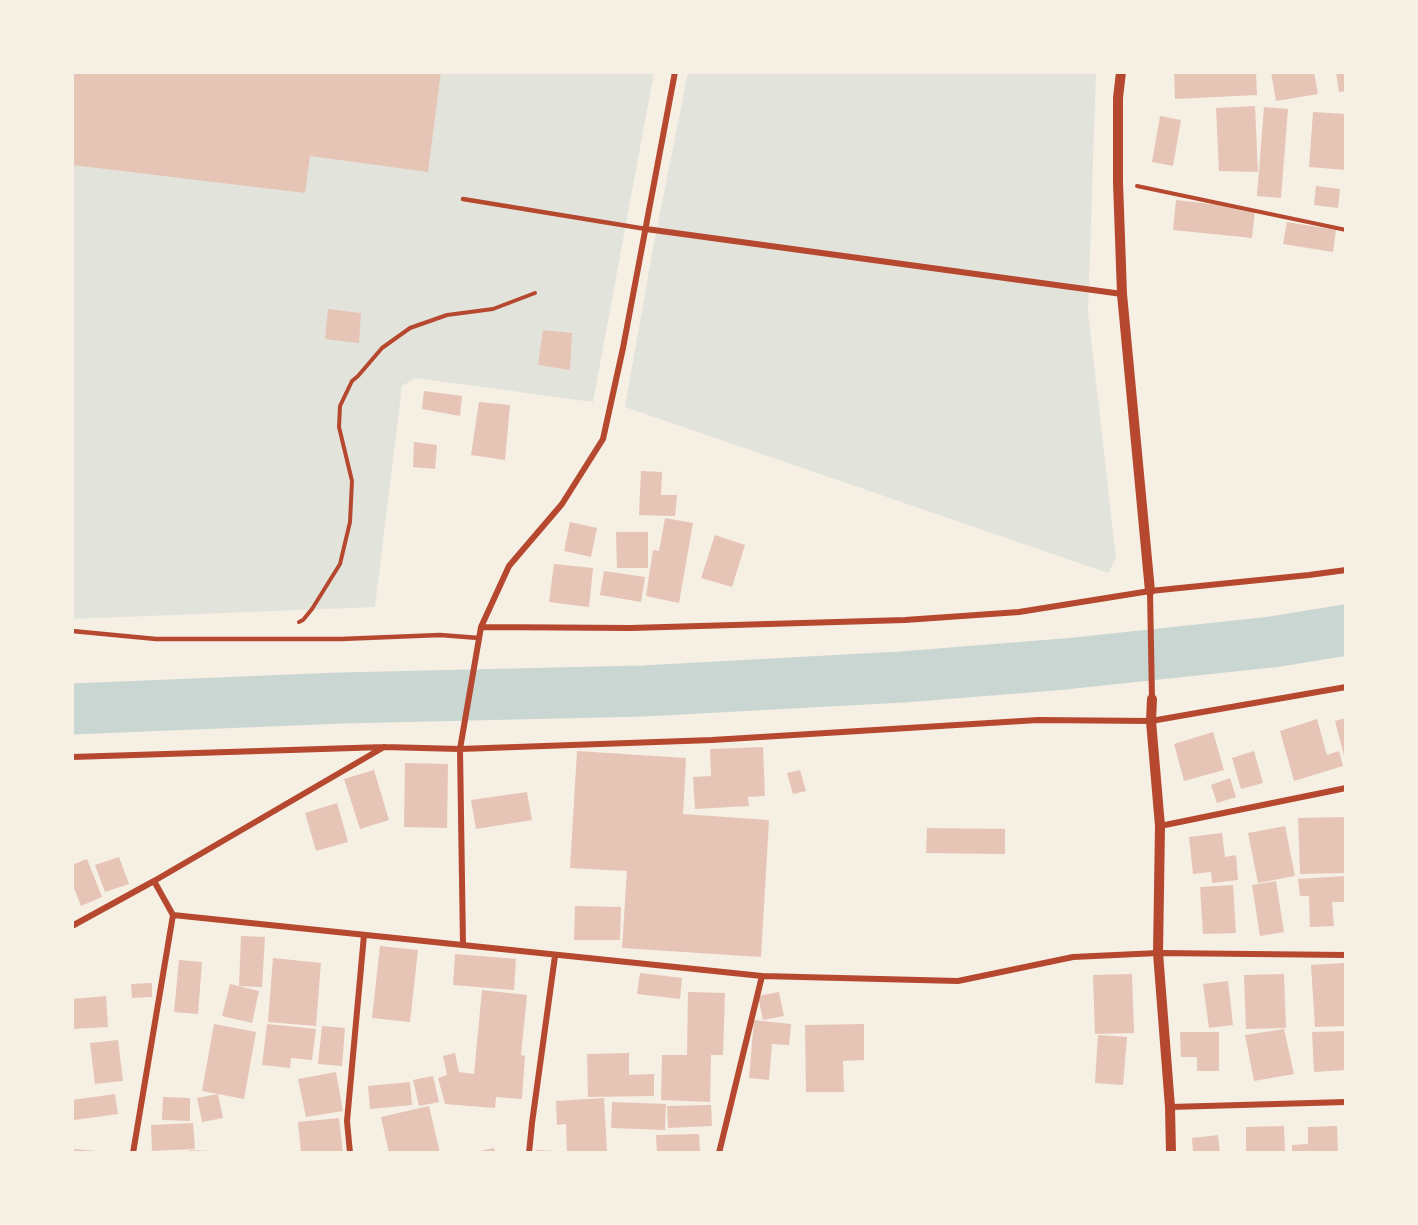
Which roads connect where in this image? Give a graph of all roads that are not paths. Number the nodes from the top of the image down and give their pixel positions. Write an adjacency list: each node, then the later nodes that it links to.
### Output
1 (675, 72): 4 (street)
2 (1121, 72): 5 (street)
3 (464, 199): 4 (lane)
4 (646, 229): 5 (street); 8 (street)
5 (1122, 294): 7 (street)
6 (1346, 570): 7 (street)
7 (1150, 591): 8 (street); 12 (street)
8 (481, 627): 10 (street)
9 (72, 631): 10 (lane)
10 (479, 638): 15 (street)
11 (1346, 687): 13 (street)
12 (1152, 699): 13 (street)
13 (1151, 721): 15 (street); 18 (street)
14 (384, 747): 15 (street); 16 (street); 19 (street)
15 (460, 749): 23 (street)
16 (72, 757)
17 (1346, 788): 18 (street)
18 (1160, 826): 24 (street)
19 (154, 881): 20 (street); 21 (street)
20 (173, 915): 22 (street); 30 (street)
21 (72, 926)
22 (364, 935): 23 (street); 31 (street)
23 (463, 945): 26 (street)
24 (1158, 953): 25 (street); 27 (street); 29 (street)
25 (1346, 955)
26 (555, 956): 27 (street); 32 (street)
27 (762, 976): 33 (street)
28 (1346, 1102): 29 (street)
29 (1170, 1107): 34 (street)
30 (133, 1153)
31 (350, 1153)
32 (530, 1153)
33 (719, 1153)
34 (1172, 1153)

